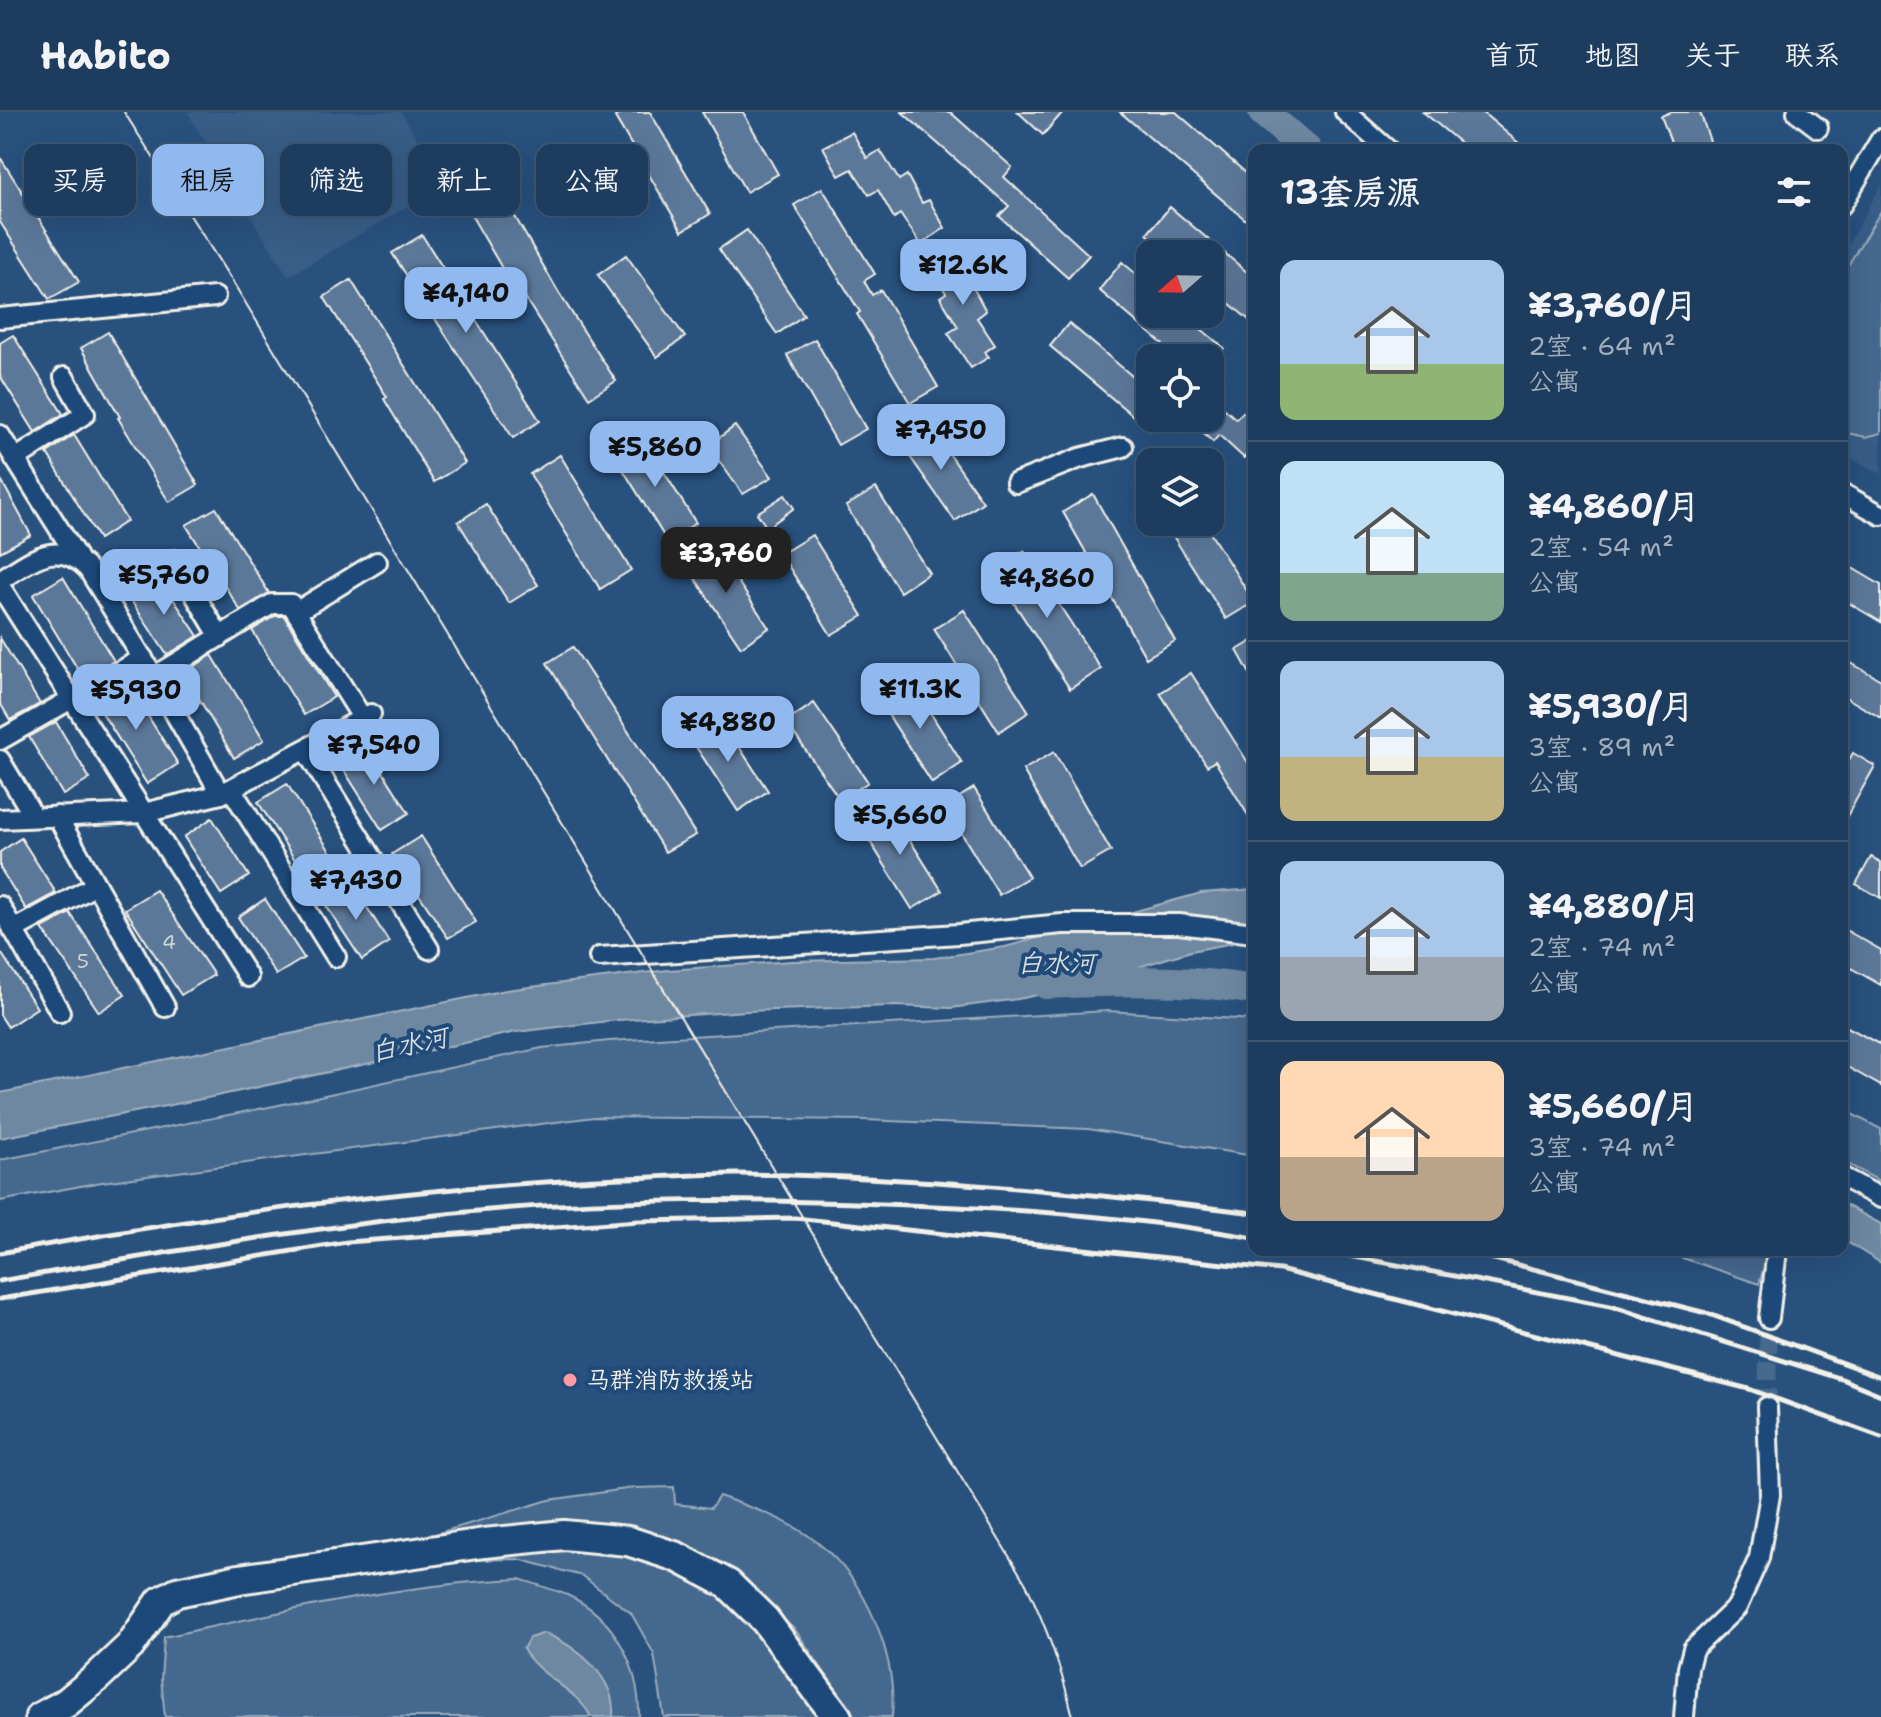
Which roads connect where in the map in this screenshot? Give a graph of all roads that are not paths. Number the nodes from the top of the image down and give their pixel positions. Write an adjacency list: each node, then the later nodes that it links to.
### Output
1 (1345, 112): 4 (street)
2 (1797, 112): 3 (street)
3 (1818, 128)
4 (1381, 144)
5 (1879, 145): 6 (street)
6 (1848, 194)
7 (215, 297): 8 (street)
8 (0, 318)
9 (64, 377): 12 (street)
10 (0, 435): 12 (street)
11 (1123, 447): 13 (street)
12 (15, 459): 16 (street)
13 (1016, 483)
14 (1848, 496): 15 (street)
15 (1881, 515)
16 (77, 557): 19 (street); 23 (street)
17 (174, 560): 22 (street)
18 (377, 562): 21 (street)
19 (0, 580)
20 (0, 586): 25 (street)
21 (296, 612): 22 (street); 27 (street)
22 (220, 637): 24 (street)
23 (143, 658): 24 (street); 25 (street)
24 (154, 677): 29 (street)
25 (72, 699): 26 (street); 30 (street)
26 (0, 740)
27 (306, 751): 29 (street); 38 (street)
28 (0, 760): 32 (street)
29 (226, 792): 30 (street); 39 (street)
30 (144, 813): 31 (street); 41 (street)
31 (57, 816): 32 (street); 34 (street)
32 (34, 817): 33 (street)
33 (0, 819)
34 (96, 885): 36 (street); 42 (street)
35 (0, 906): 36 (street)
36 (13, 930): 43 (street)
37 (1248, 932): 40 (street)
38 (429, 949)
39 (336, 957)
40 (599, 957)
41 (248, 977)
42 (165, 1007)
43 (60, 1012)
44 (1848, 1180): 45 (street)
45 (1881, 1198)
46 (1776, 1256): 47 (street)
47 (1769, 1318)
48 (1767, 1407): 51 (street)
49 (40, 1717): 50 (highway)
50 (837, 1717)
51 (1684, 1717)

